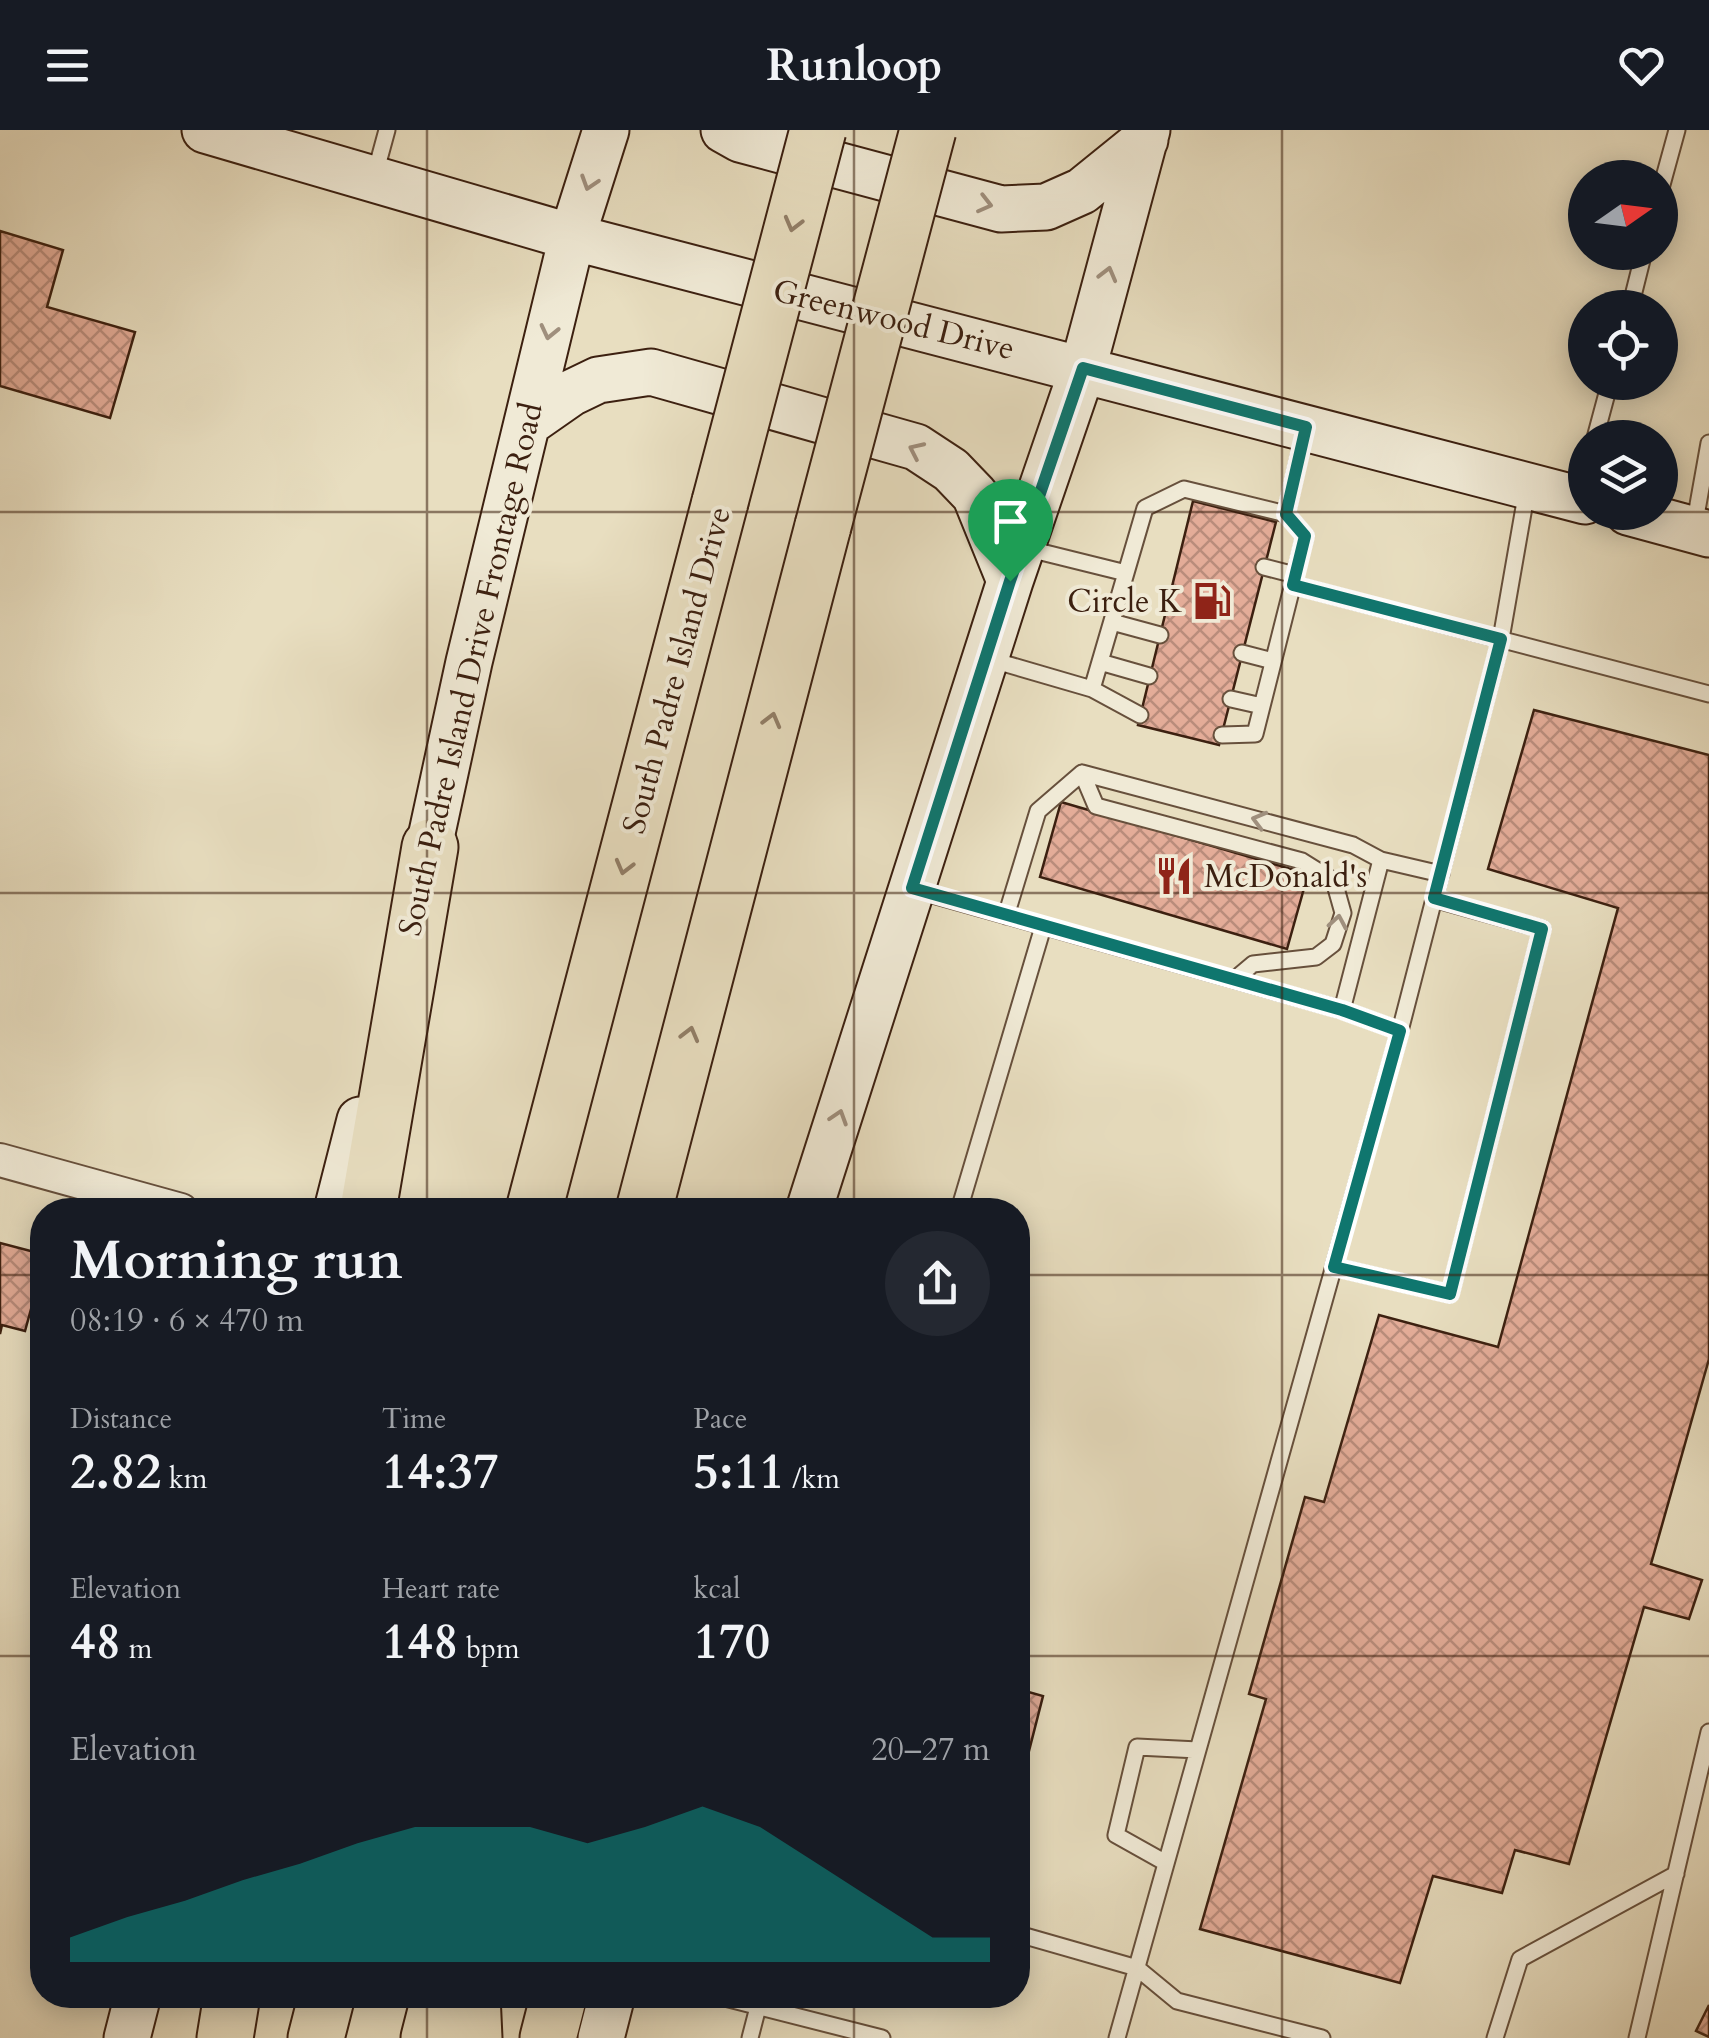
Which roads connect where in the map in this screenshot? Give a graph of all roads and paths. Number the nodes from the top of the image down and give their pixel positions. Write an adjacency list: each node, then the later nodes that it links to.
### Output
1 (387, 130): 10 (lane)
2 (606, 130): 11 (main road, South Padre Island Drive Frontage Road, one-way to 11)
3 (724, 130): 8 (main road, one-way to 8)
4 (818, 130): 53 (highway, South Padre Island Drive, one-way to 53, bridge)
5 (928, 130): 54 (highway, one-way to 5, bridge)
6 (1676, 130): 9 (lane)
7 (232, 134): 10 (main road, Greenwood Drive)
8 (1146, 135): 12 (main road, one-way to 8)
9 (1668, 160)
10 (374, 179): 11 (main road, Greenwood Drive)
11 (572, 237): 12 (main road, Greenwood Drive); 13 (main road, South Padre Island Drive Frontage Road, one-way to 13)
12 (1083, 368): 14 (main road, Greenwood Drive); 20 (main road)
13 (528, 423): 20 (main road, one-way to 13); 39 (main road, South Padre Island Drive Frontage Road)
14 (1306, 427): 16 (main road, Greenwood Drive); 18 (lane)
15 (1709, 443): 19 (lane)
16 (1527, 486): 17 (main road, Greenwood Drive); 26 (lane)
17 (1568, 493)
18 (1286, 514): 22 (lane); 23 (lane)
19 (1701, 532)
20 (1015, 564): 22 (lane); 28 (main road)
21 (1264, 567): 23 (lane)
22 (1126, 573): 24 (lane)
23 (1294, 580): 26 (lane); 30 (lane)
24 (1112, 622): 25 (lane); 29 (lane)
25 (1160, 635)
26 (1501, 639): 33 (lane); 41 (lane)
27 (1242, 653): 30 (lane)
28 (985, 658): 32 (lane); 42 (main road)
29 (1100, 662): 31 (lane); 32 (lane)
30 (1273, 662): 35 (lane)
31 (1150, 676)
32 (1092, 689): 36 (lane)
33 (1709, 694)
34 (1231, 699): 35 (lane)
35 (1262, 706): 37 (lane)
36 (1140, 716)
37 (1222, 735)
38 (1082, 773): 40 (lane, one-way to 38); 44 (lane); 46 (lane, one-way to 38)
39 (430, 846): 51 (main road, South Padre Island Drive Frontage Road); 52 (highway)
40 (1381, 860): 41 (lane); 47 (lane)
41 (1441, 874): 43 (lane)
42 (912, 888): 44 (lane); 55 (main road, one-way to 42)
43 (1434, 898): 48 (lane); 57 (lane)
44 (1006, 916): 45 (lane)
45 (1043, 927): 46 (lane); 56 (lane)
46 (1234, 980): 47 (lane)
47 (1342, 1010): 48 (lane)
48 (1400, 1031): 57 (lane)
49 (0, 1160): 50 (street)
50 (138, 1198)
51 (341, 1198)
52 (370, 1198)
53 (537, 1198)
54 (647, 1198)
55 (813, 1198)
56 (963, 1198)
57 (1334, 1267): 59 (lane)
58 (1709, 1732): 61 (lane)
59 (1198, 1750): 60 (lane); 60 (lane)
60 (1166, 1863): 63 (lane)
61 (1676, 1874): 84 (lane); 85 (lane)
62 (1030, 1937): 63 (lane)
63 (1137, 1968): 82 (lane); 83 (lane)
64 (135, 2008): 73 (main road)
65 (230, 2008): 74 (highway)
66 (324, 2008): 75 (highway)
67 (437, 2008): 76 (highway)
68 (473, 2008): 77 (highway)
69 (555, 2008): 78 (highway)
70 (609, 2008): 79 (main road)
71 (758, 2008): 80 (lane)
72 (766, 2008): 81 (lane)
73 (127, 2038)
74 (225, 2038)
75 (316, 2038)
76 (429, 2038)
77 (474, 2038)
78 (548, 2038)
79 (601, 2038)
80 (750, 2038)
81 (882, 2038)
82 (1117, 2038)
83 (1322, 2038)
84 (1495, 2038)
85 (1637, 2038)

